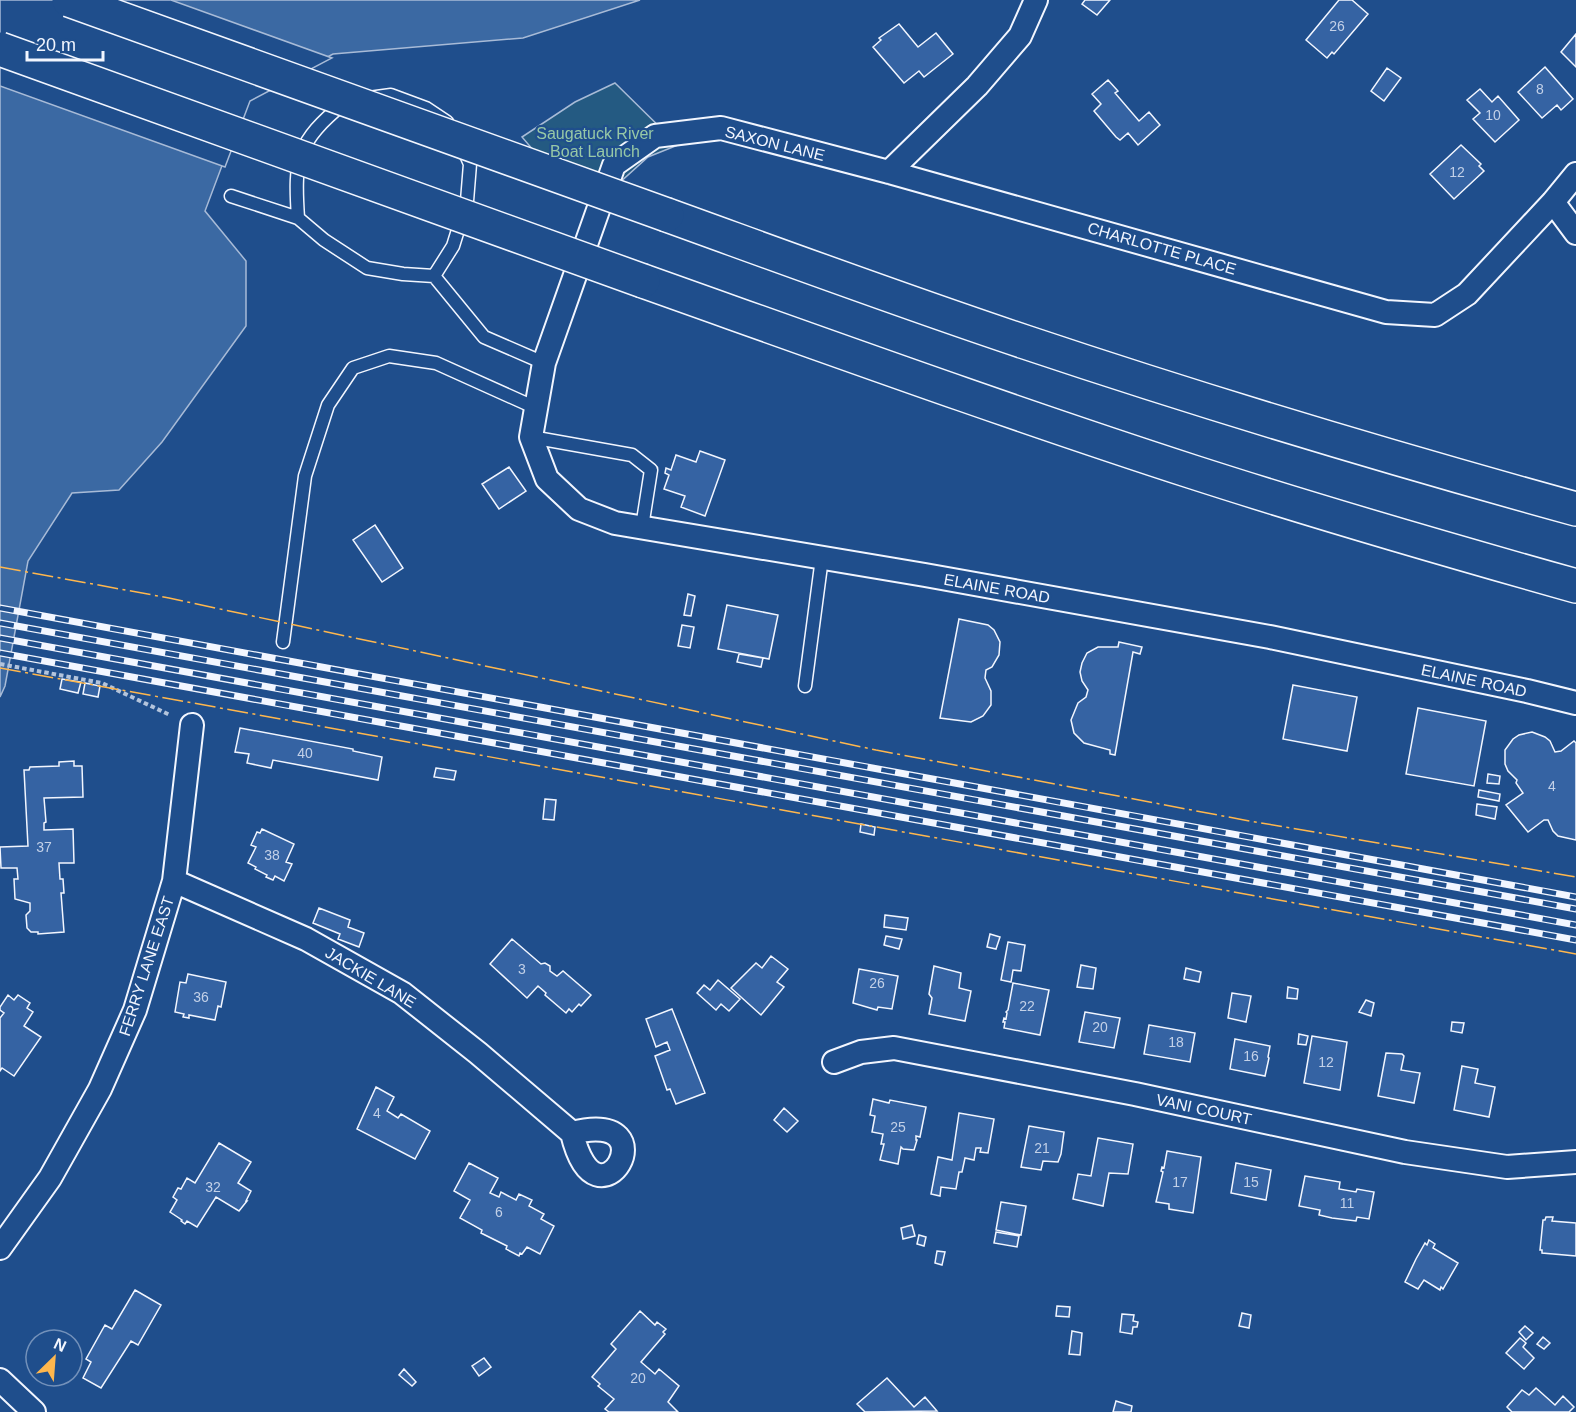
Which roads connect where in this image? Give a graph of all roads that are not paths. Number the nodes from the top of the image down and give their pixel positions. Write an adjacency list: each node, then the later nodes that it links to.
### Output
1 (69, 0): 14 (highway, bridge)
2 (1036, 0): 4 (street)
3 (0, 49): 17 (highway, bridge)
4 (889, 172): 7 (street, CHARLOTTE PLACE); 11 (street, SAXON LANE)
5 (1576, 174): 7 (street)
6 (231, 196): 8 (lane)
7 (1553, 202): 9 (street)
8 (298, 218): 10 (lane); 10 (lane)
9 (1576, 233)
10 (434, 276): 11 (lane)
11 (544, 363): 12 (street)
12 (536, 408): 13 (street); 18 (lane)
13 (531, 437): 15 (street, ELAINE ROAD); 15 (lane)
14 (1576, 509)
15 (642, 527): 16 (street, ELAINE ROAD)
16 (822, 558): 19 (lane); 20 (street, ELAINE ROAD)
17 (1576, 586)
18 (283, 642)
19 (805, 686)
20 (1576, 704)
21 (192, 725): 22 (street, FERRY LANE EAST)
22 (174, 881): 24 (street, JACKIE LANE); 26 (street, FERRY LANE EAST)
23 (834, 1062): 25 (street, VANI COURT)
24 (572, 1133)
25 (1576, 1162)
26 (0, 1248)
27 (0, 1380): 28 (street)
28 (33, 1412)

